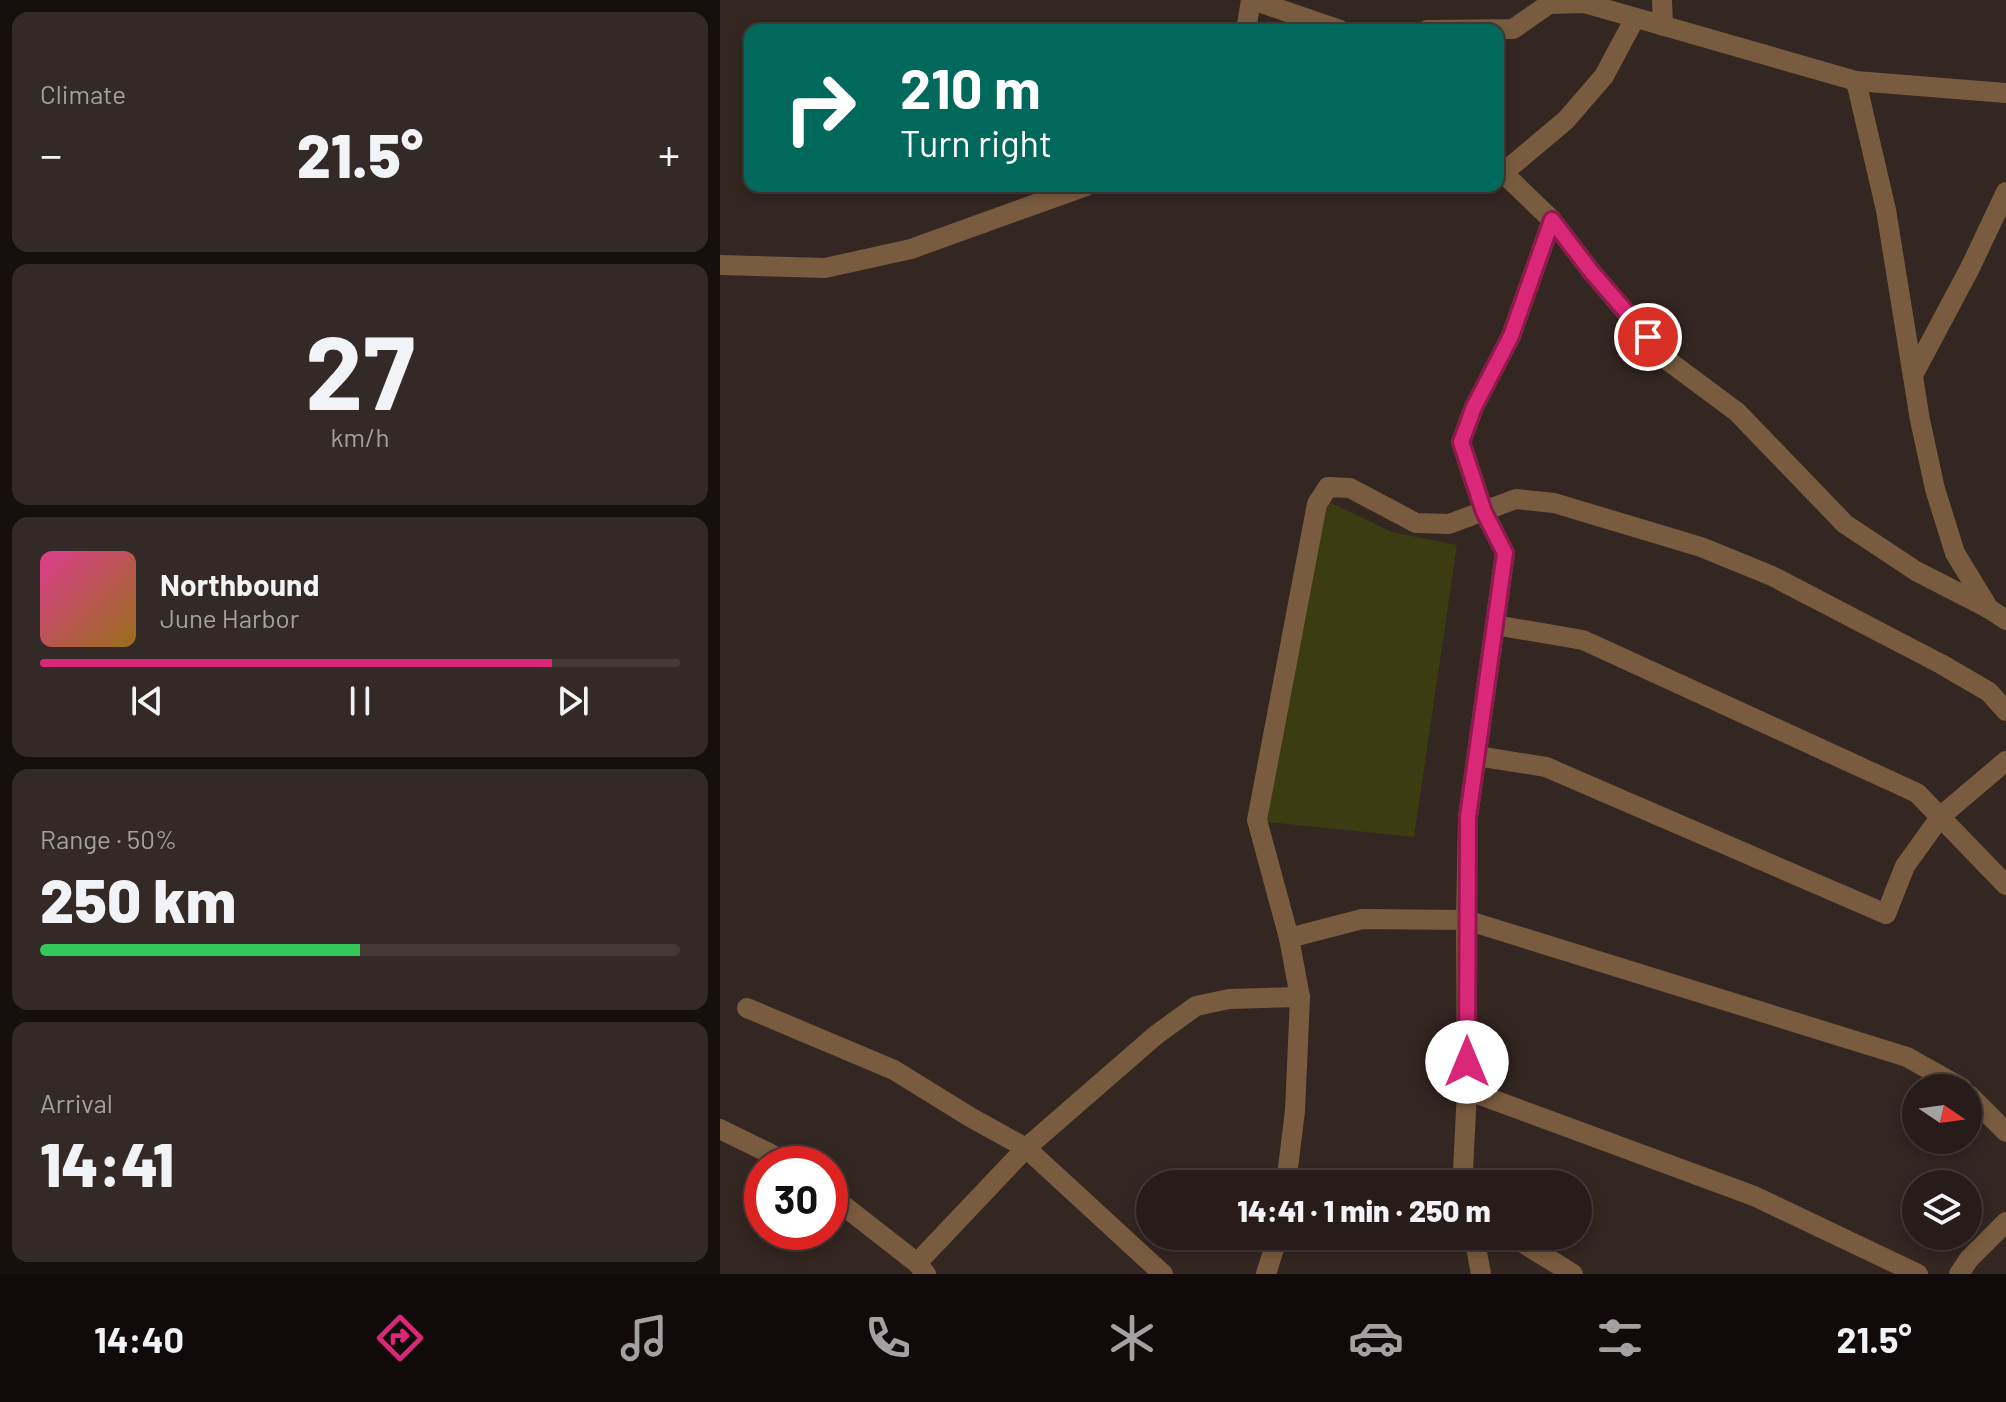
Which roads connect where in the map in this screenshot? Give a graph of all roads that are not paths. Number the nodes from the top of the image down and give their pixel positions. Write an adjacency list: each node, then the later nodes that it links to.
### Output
1 (1252, 0): 4 (street); 5 (street)
2 (1662, 0): 6 (street)
3 (1635, 18): 6 (street); 7 (street); 10 (street)
4 (1247, 24)
5 (1322, 24)
6 (1663, 26): 8 (street)
7 (1504, 29)
8 (1856, 81): 9 (street); 16 (street)
9 (2006, 93)
10 (1504, 169)
11 (1504, 174): 14 (street)
12 (1069, 192): 15 (street)
13 (2006, 192): 16 (street)
14 (1552, 220): 17 (street); 18 (street)
15 (720, 265)
16 (1913, 375): 18 (street)
17 (1484, 512): 19 (street); 20 (street); 26 (street)
18 (1998, 614)
19 (1495, 625): 21 (street); 23 (street)
20 (2006, 711)
21 (1477, 756): 23 (street); 25 (street)
22 (2006, 761): 23 (street)
23 (1941, 816): 24 (street)
24 (2006, 885)
25 (1466, 920): 26 (street); 29 (street); 30 (street)
26 (1289, 938): 27 (street)
27 (1300, 997): 35 (street); 36 (street)
28 (747, 1008): 35 (street)
29 (1937, 1074)
30 (1467, 1090): 37 (street); 48 (street)
31 (1982, 1108): 33 (street)
32 (720, 1129): 34 (street)
33 (2006, 1132)
34 (755, 1146)
35 (1026, 1148): 43 (street); 44 (street)
36 (1288, 1170)
37 (1463, 1170)
38 (848, 1210): 43 (street)
39 (2006, 1222): 49 (street)
40 (1274, 1250): 45 (street)
41 (1477, 1250): 46 (street)
42 (1534, 1250): 47 (street)
43 (921, 1269)
44 (1163, 1274)
45 (1266, 1274)
46 (1481, 1274)
47 (1573, 1274)
48 (1918, 1274)
49 (1959, 1274)

